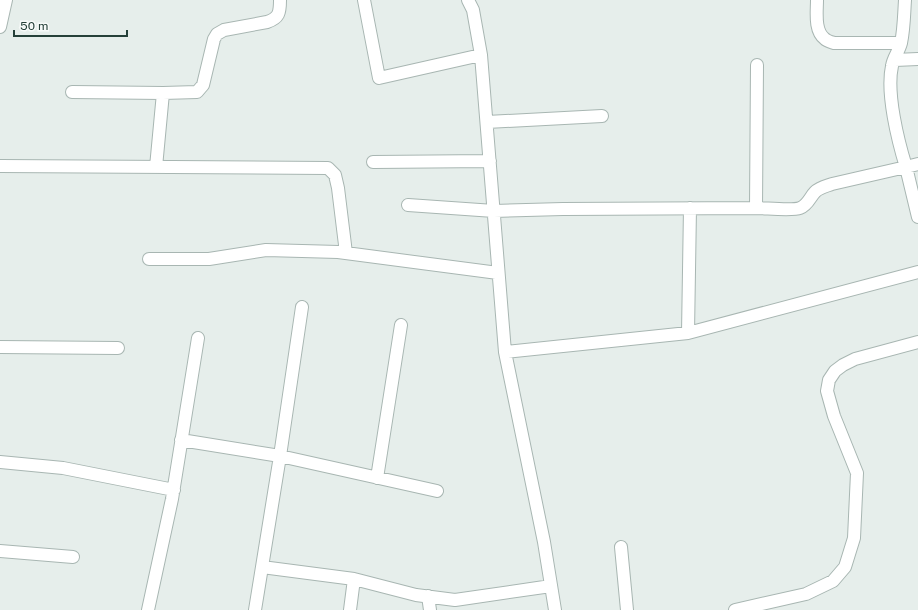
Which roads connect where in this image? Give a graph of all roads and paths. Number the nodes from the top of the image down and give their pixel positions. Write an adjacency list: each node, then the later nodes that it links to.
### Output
1 (6, 0): 7 (street)
2 (280, 0): 14 (street)
3 (364, 0): 9 (street)
4 (468, 0): 9 (street)
5 (817, 0): 8 (street)
6 (905, 0): 8 (street)
7 (0, 27)
8 (900, 43): 11 (street)
9 (481, 55): 16 (street)
10 (918, 59): 11 (street)
11 (895, 60): 21 (street)
12 (757, 65): 25 (street)
13 (72, 92): 14 (street)
14 (163, 93): 22 (street)
15 (602, 116): 16 (street)
16 (487, 122): 17 (street)
17 (490, 161): 18 (street); 26 (street)
18 (373, 162)
19 (918, 164): 21 (street)
20 (0, 166): 22 (street)
21 (906, 167): 25 (street); 27 (street)
22 (156, 168): 28 (street)
23 (408, 205): 26 (street)
24 (690, 208): 25 (street); 26 (street); 34 (street)
25 (756, 208)
26 (494, 211): 31 (street)
27 (918, 217)
28 (346, 253): 29 (street); 31 (street)
29 (149, 259)
30 (918, 272): 34 (street)
31 (498, 273): 39 (street)
32 (302, 307): 41 (street)
33 (401, 325): 43 (street)
34 (688, 333): 39 (street)
35 (198, 338): 40 (street)
36 (918, 342): 59 (street)
37 (0, 347): 38 (street)
38 (118, 348)
39 (505, 352): 51 (street)
40 (181, 440): 41 (street); 44 (street)
41 (280, 456): 43 (street); 49 (street)
42 (0, 462): 44 (street)
43 (377, 478): 45 (street)
44 (174, 490): 53 (street)
45 (438, 491)
46 (621, 547): 58 (street)
47 (0, 551): 48 (street)
48 (73, 558)
49 (262, 566): 50 (street); 54 (street)
50 (354, 579): 52 (street); 55 (street)
51 (551, 586): 52 (street); 57 (street)
52 (428, 596): 56 (street)
53 (148, 610)
54 (255, 610)
55 (350, 610)
56 (430, 610)
57 (555, 610)
58 (627, 610)
59 (735, 610)

